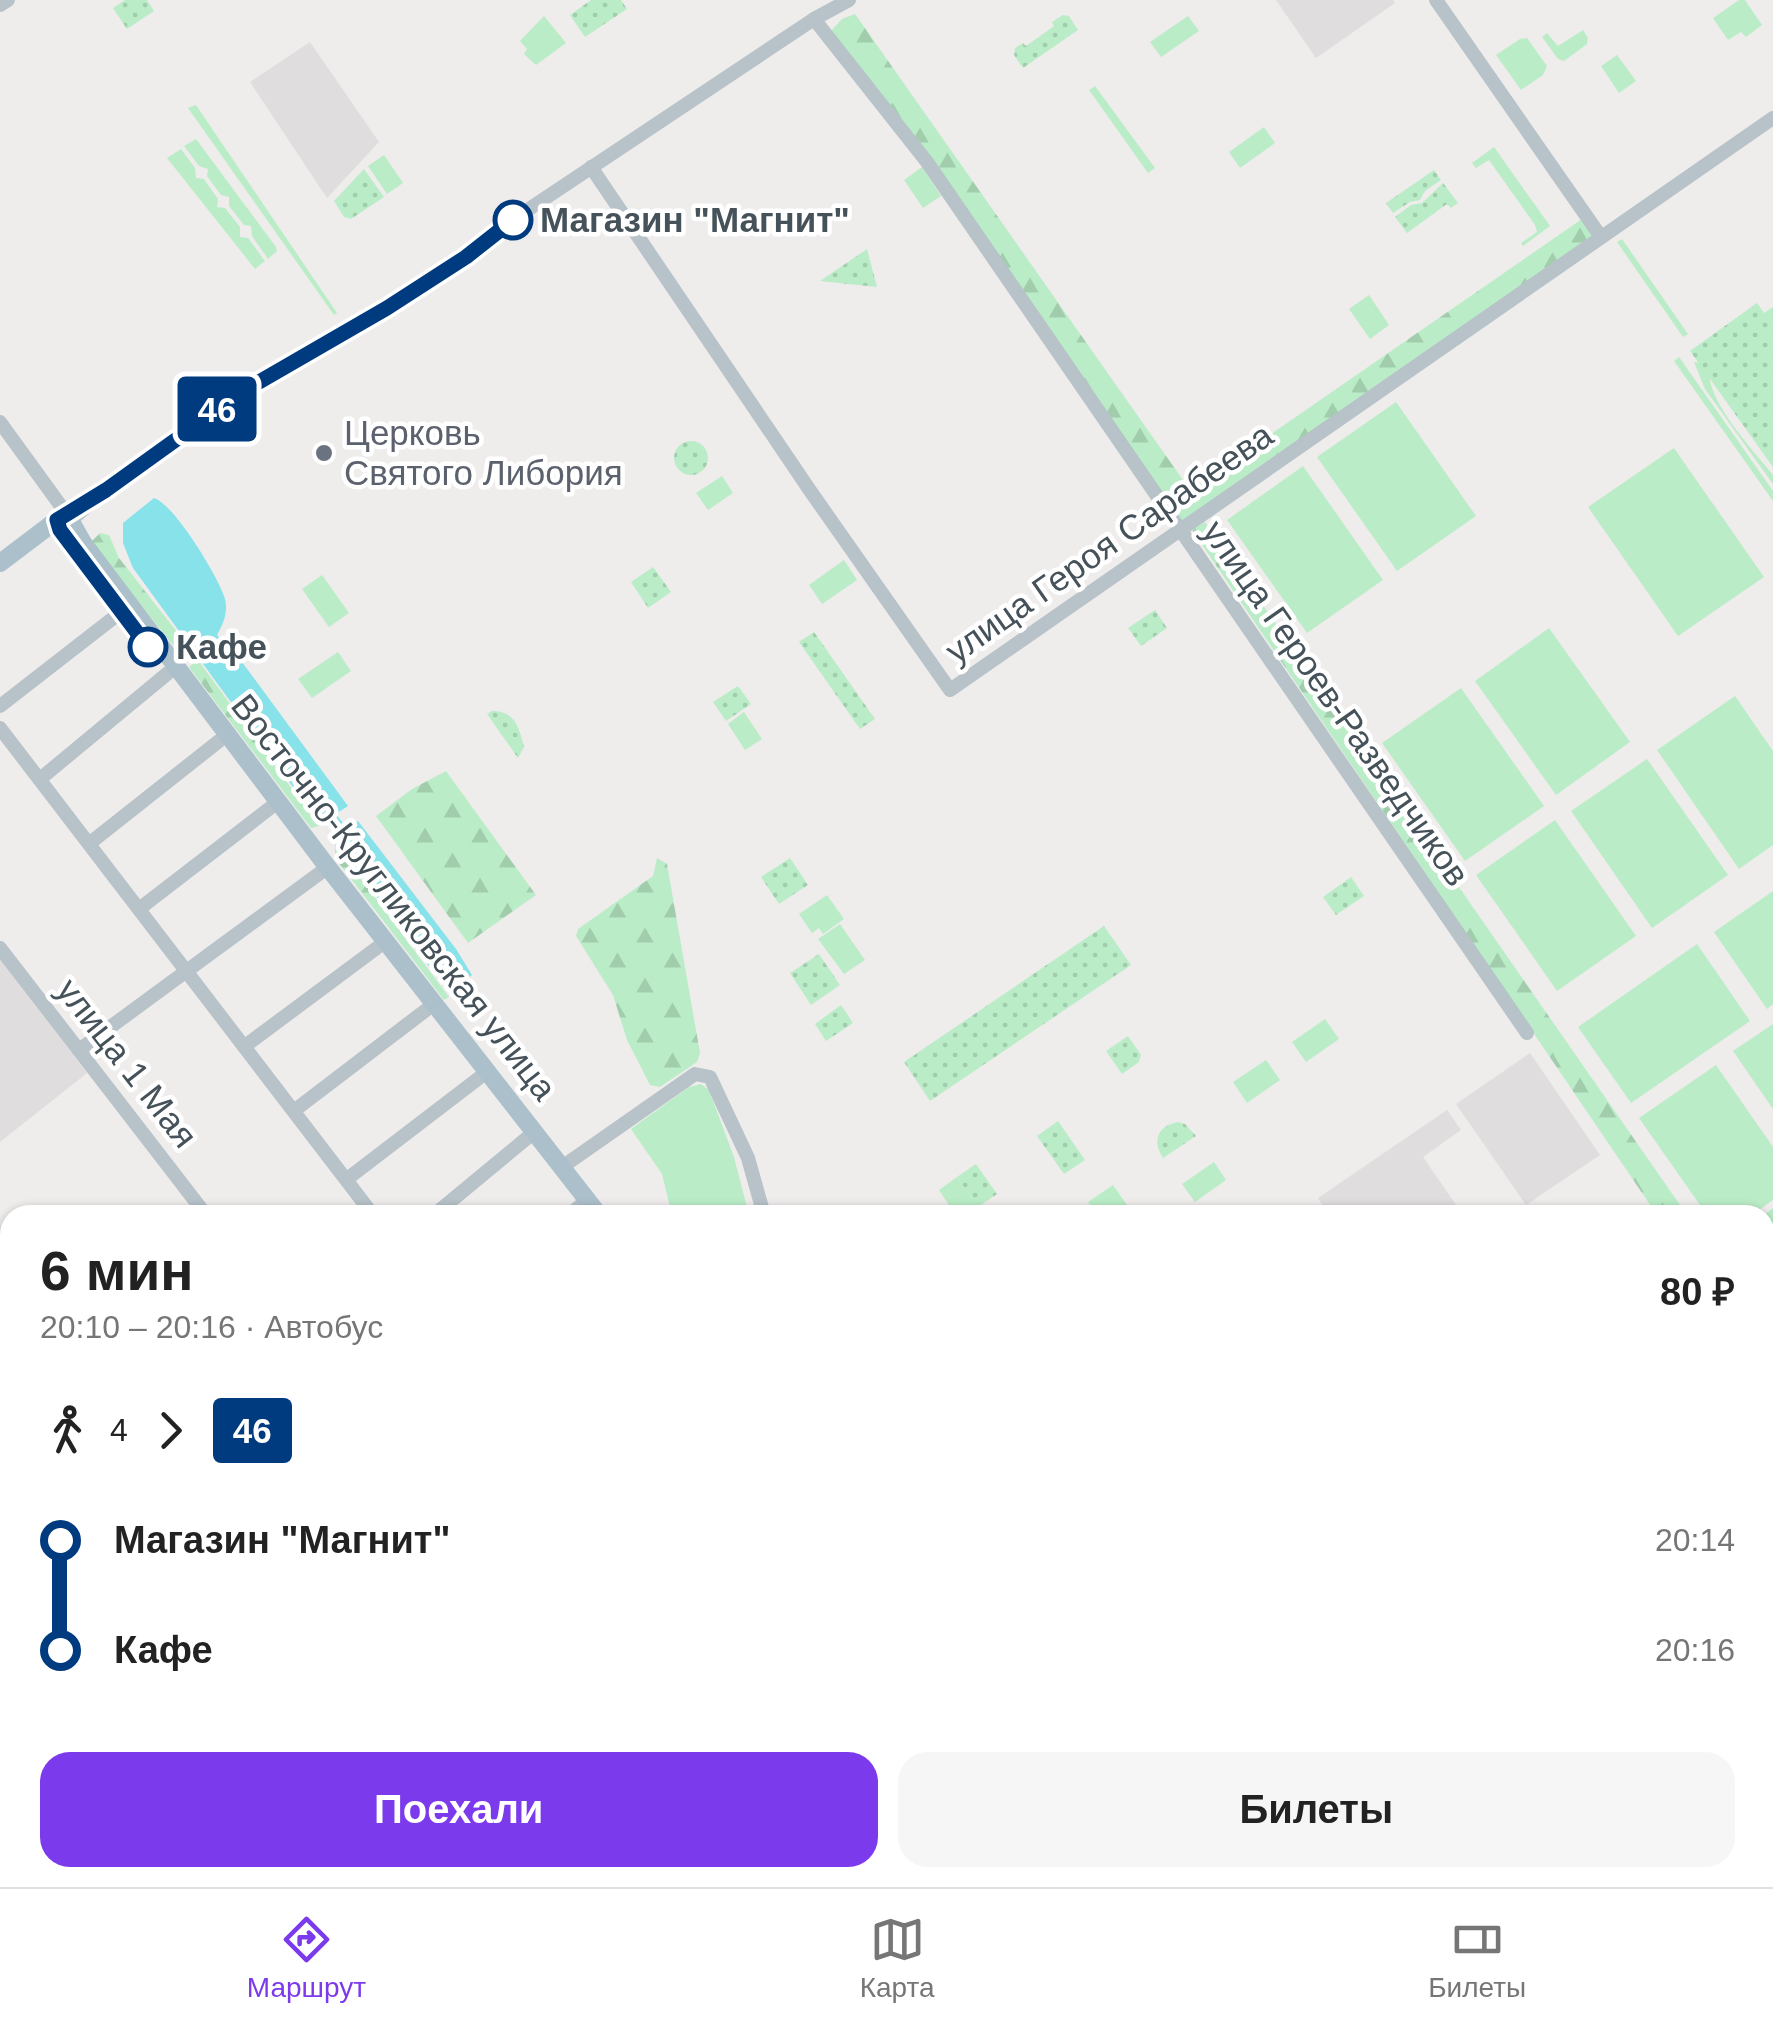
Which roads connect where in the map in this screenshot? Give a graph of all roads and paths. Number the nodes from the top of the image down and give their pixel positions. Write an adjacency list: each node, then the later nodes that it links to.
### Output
1 (8, 0): 4 (street)
2 (848, 0): 5 (street)
3 (1436, 0): 8 (street)
4 (0, 5)
5 (814, 19): 7 (street); 12 (street, улица Героев-Разведчиков)
6 (1773, 118): 8 (street, улица Героя Сарабеева)
7 (591, 168): 11 (street); 12 (street, улица Героя Сарабеева)
8 (1601, 237): 12 (street, улица Героя Сарабеева)
9 (0, 422): 11 (street, Восточно-Кругликовская улица)
10 (0, 437): 11 (street, Восточно-Кругликовская улица)
11 (63, 521): 13 (main road); 14 (main road); 15 (main road, Восточно-Кругликовская улица); 35 (main road, Восточно-Кругликовская улица)
12 (1180, 530): 29 (street, улица Героев-Разведчиков)
13 (0, 563)
14 (0, 574)
15 (120, 612): 16 (main road, Восточно-Кругликовская улица); 17 (street)
16 (168, 673): 19 (main road, Восточно-Кругликовская улица); 20 (street)
17 (0, 706)
18 (0, 728): 20 (street)
19 (219, 740): 21 (main road, Восточно-Кругликовская улица); 22 (street)
20 (40, 779): 22 (street)
21 (270, 808): 23 (main road, Восточно-Кругликовская улица); 24 (street)
22 (90, 844): 24 (street)
23 (320, 873): 25 (main road, Восточно-Кругликовская улица); 27 (street)
24 (140, 908): 27 (street)
25 (378, 947): 28 (main road, Восточно-Кругликовская улица); 30 (street)
26 (0, 948): 31 (street, улица 1 Мая)
27 (187, 971): 30 (street); 31 (street)
28 (426, 1010): 32 (main road, Восточно-Кругликовская улица); 33 (street)
29 (1527, 1033)
30 (245, 1046): 33 (street)
31 (79, 1050): 37 (street, улица 1 Мая)
32 (479, 1078): 34 (main road, Восточно-Кругликовская улица); 36 (street)
33 (295, 1110): 36 (street)
34 (527, 1138): 39 (street); 40 (main road, Восточно-Кругликовская улица)
35 (562, 1168): 41 (main road, Восточно-Кругликовская улица); 42 (street)
36 (347, 1179): 38 (street)
37 (198, 1205)
38 (366, 1205)
39 (446, 1205)
40 (573, 1205)
41 (590, 1205)
42 (761, 1205)

